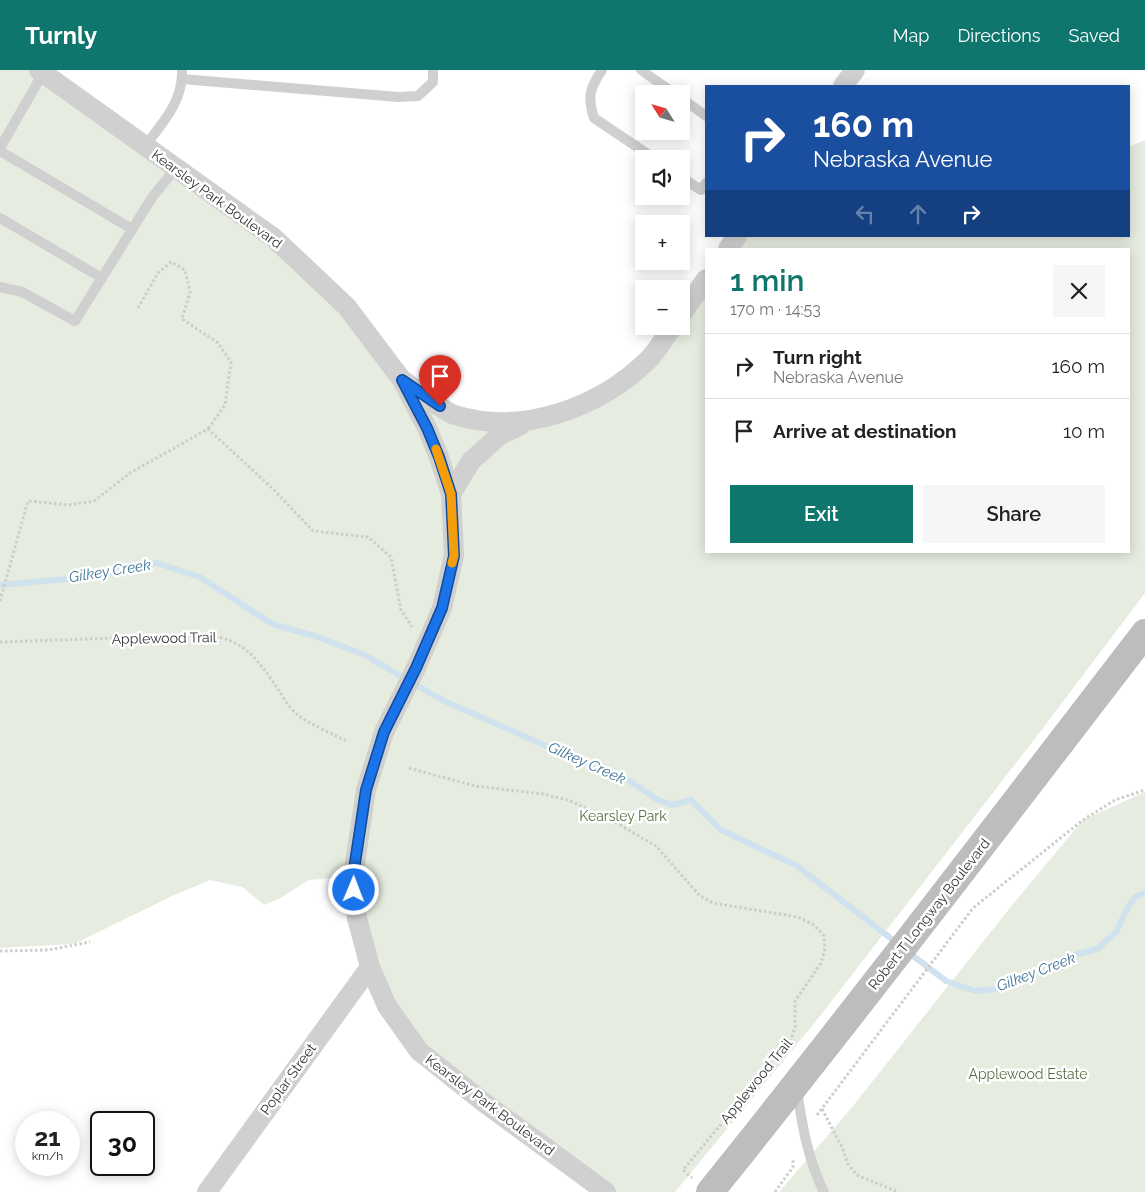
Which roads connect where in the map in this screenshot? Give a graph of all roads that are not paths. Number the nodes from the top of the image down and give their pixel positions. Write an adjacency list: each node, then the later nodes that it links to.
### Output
1 (433, 70): 6 (lane)
2 (602, 70): 13 (lane)
3 (641, 70): 7 (lane)
4 (855, 70): 8 (street)
5 (41, 72): 11 (street, Kearsley Park Boulevard); 12 (lane)
6 (182, 74): 11 (lane)
7 (662, 85)
8 (844, 85)
9 (690, 104): 10 (lane)
10 (705, 115)
11 (145, 146): 14 (street, Kearsley Park Boulevard)
12 (0, 149): 18 (lane)
13 (642, 150)
14 (176, 168): 18 (lane); 26 (street, Kearsley Park Boulevard)
15 (690, 183): 16 (lane)
16 (705, 184)
17 (0, 218): 21 (lane)
18 (132, 229): 21 (lane)
19 (736, 237): 20 (street)
20 (729, 248)
21 (102, 278): 23 (lane)
22 (705, 281): 24 (street)
23 (0, 287)
24 (690, 302)
25 (666, 335): 27 (street)
26 (402, 380): 27 (street); 28 (street, Kearsley Park Boulevard)
27 (531, 420): 28 (street)
28 (451, 494): 30 (street, Kearsley Park Boulevard)
29 (1145, 633): 31 (street, Robert T Longway Boulevard)
30 (370, 966): 33 (street, Poplar Street); 34 (street, Kearsley Park Boulevard)
31 (796, 1085): 32 (street, Robert T Longway Boulevard); 35 (lane)
32 (703, 1187)
33 (207, 1192)
34 (606, 1192)
35 (824, 1192)

